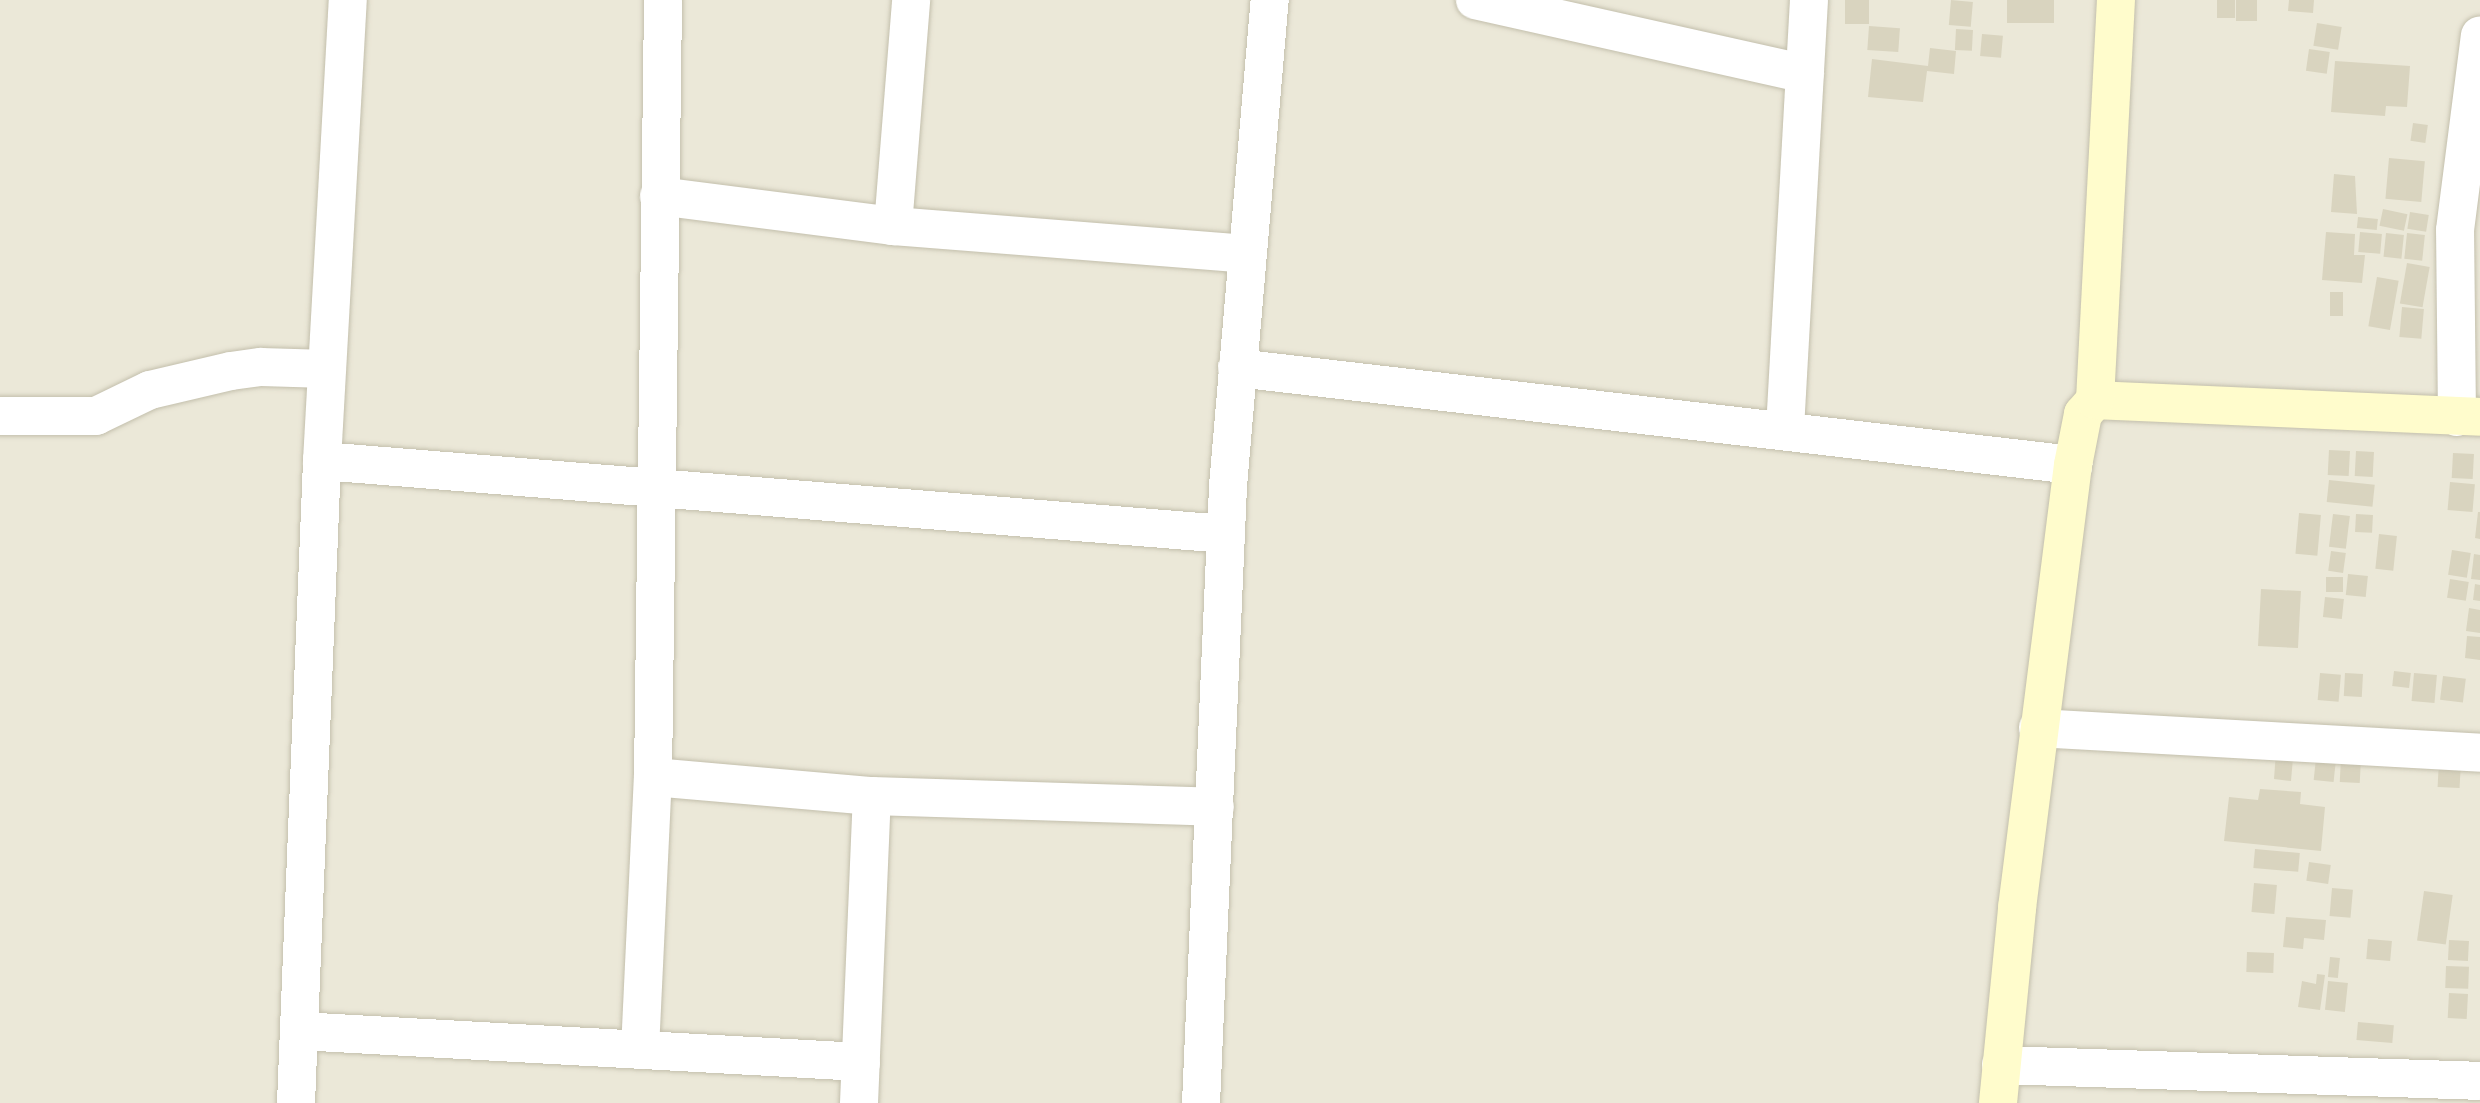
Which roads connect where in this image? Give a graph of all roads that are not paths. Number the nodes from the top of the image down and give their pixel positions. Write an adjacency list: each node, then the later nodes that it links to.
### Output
1 (348, 0): 15 (street)
2 (663, 0): 11 (street)
3 (911, 0): 12 (street)
4 (1270, 0): 13 (street)
5 (1475, 0): 9 (street)
6 (1809, 0): 9 (street)
7 (2116, 0): 16 (street)
8 (2480, 36): 10 (street)
9 (1805, 74): 19 (street)
10 (2475, 105): 18 (street)
11 (659, 196): 12 (street); 22 (street)
12 (893, 226): 13 (street)
13 (1247, 254): 14 (street)
14 (1237, 368): 19 (street); 23 (street)
15 (327, 369): 17 (street); 20 (street)
16 (2095, 400): 18 (street); 21 (street)
17 (0, 416)
18 (2469, 417)
19 (1785, 429): 21 (street)
20 (322, 461): 22 (street); 29 (street)
21 (2073, 464): 24 (street)
22 (656, 487): 23 (street); 26 (street)
23 (1226, 534): 28 (street)
24 (2038, 728): 25 (street); 32 (street)
25 (2480, 753)
26 (653, 777): 27 (street); 30 (street)
27 (872, 796): 28 (street); 31 (street)
28 (1215, 807): 36 (street)
29 (299, 1031): 30 (street); 34 (street)
30 (640, 1050): 31 (street)
31 (861, 1062): 35 (street)
32 (2001, 1065): 33 (street); 37 (street)
33 (2480, 1081)
34 (296, 1103)
35 (859, 1103)
36 (1201, 1103)
37 (1998, 1103)

